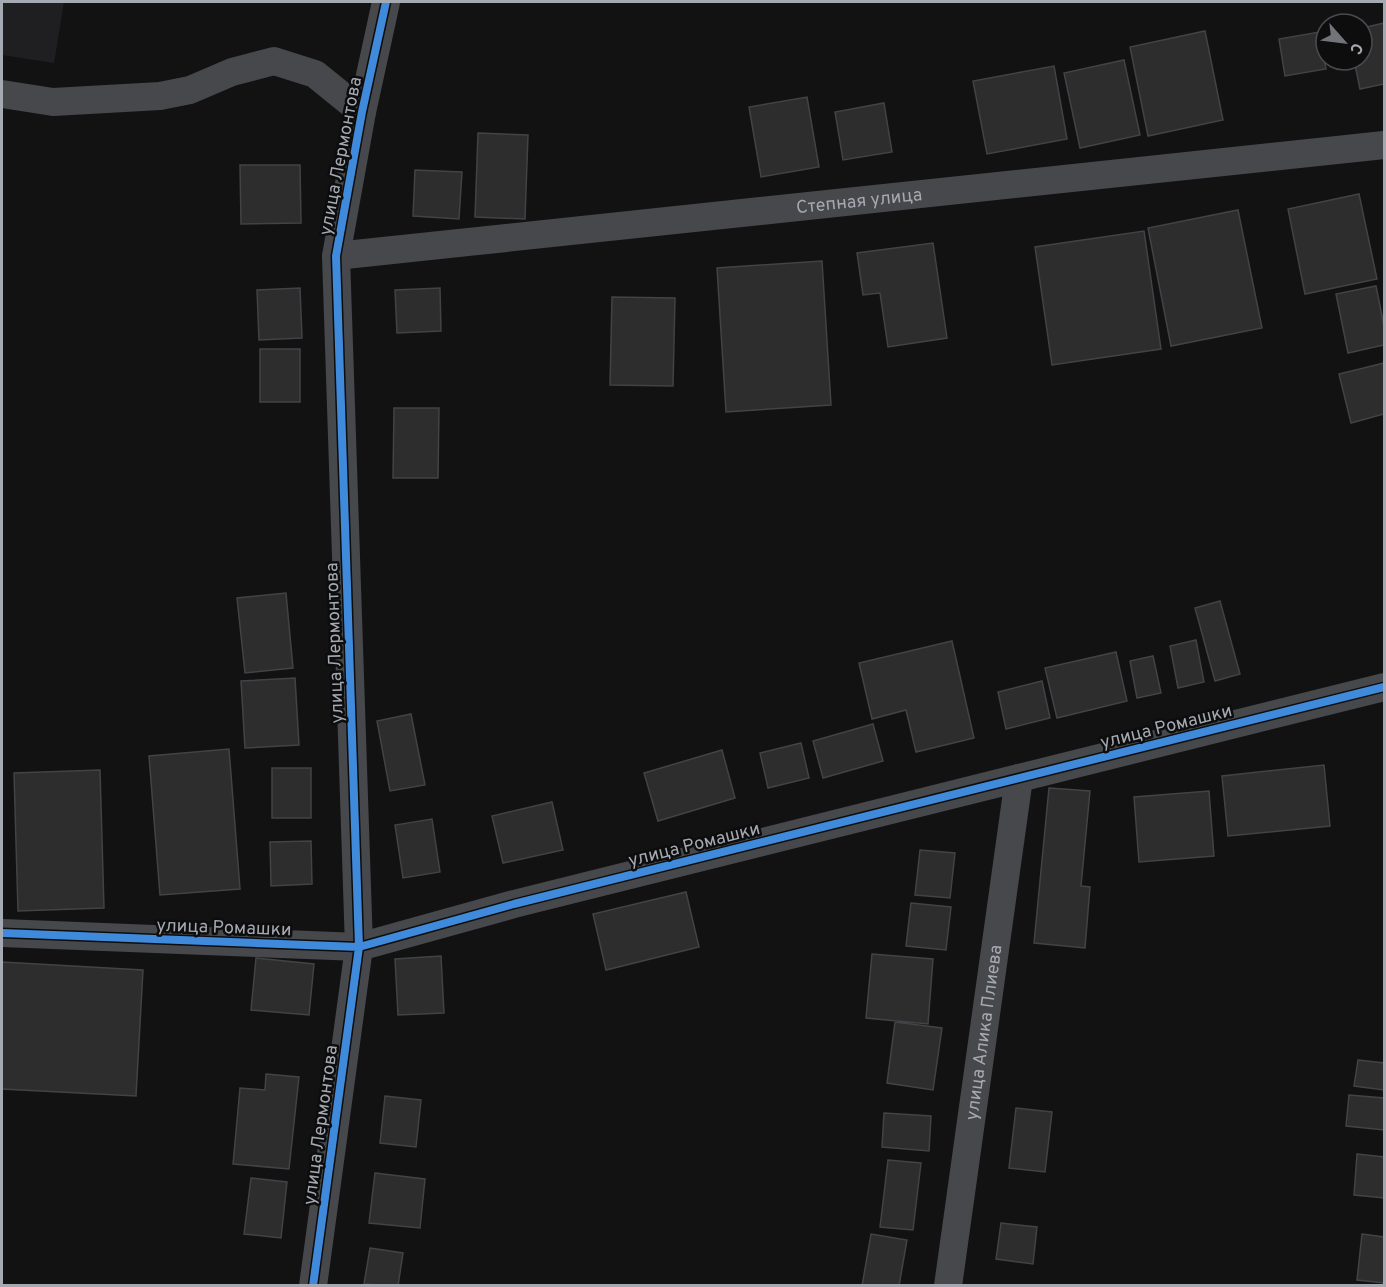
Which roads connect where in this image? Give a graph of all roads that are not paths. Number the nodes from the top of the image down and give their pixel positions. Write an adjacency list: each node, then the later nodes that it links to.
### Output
1 (386, 2): 3 (street, улица Лермонтова)
2 (2, 94): 3 (street)
3 (362, 112): 5 (street, улица Лермонтова)
4 (1384, 145): 5 (street, Степная улица)
5 (336, 256): 9 (street, улица Лермонтова)
6 (1384, 687): 7 (street, улица Ромашки)
7 (1019, 778): 9 (street, улица Ромашки); 11 (street, улица Алика Плиева)
8 (2, 933): 9 (street, улица Ромашки)
9 (359, 947): 10 (street, улица Лермонтова)
10 (313, 1286)
11 (948, 1286)

